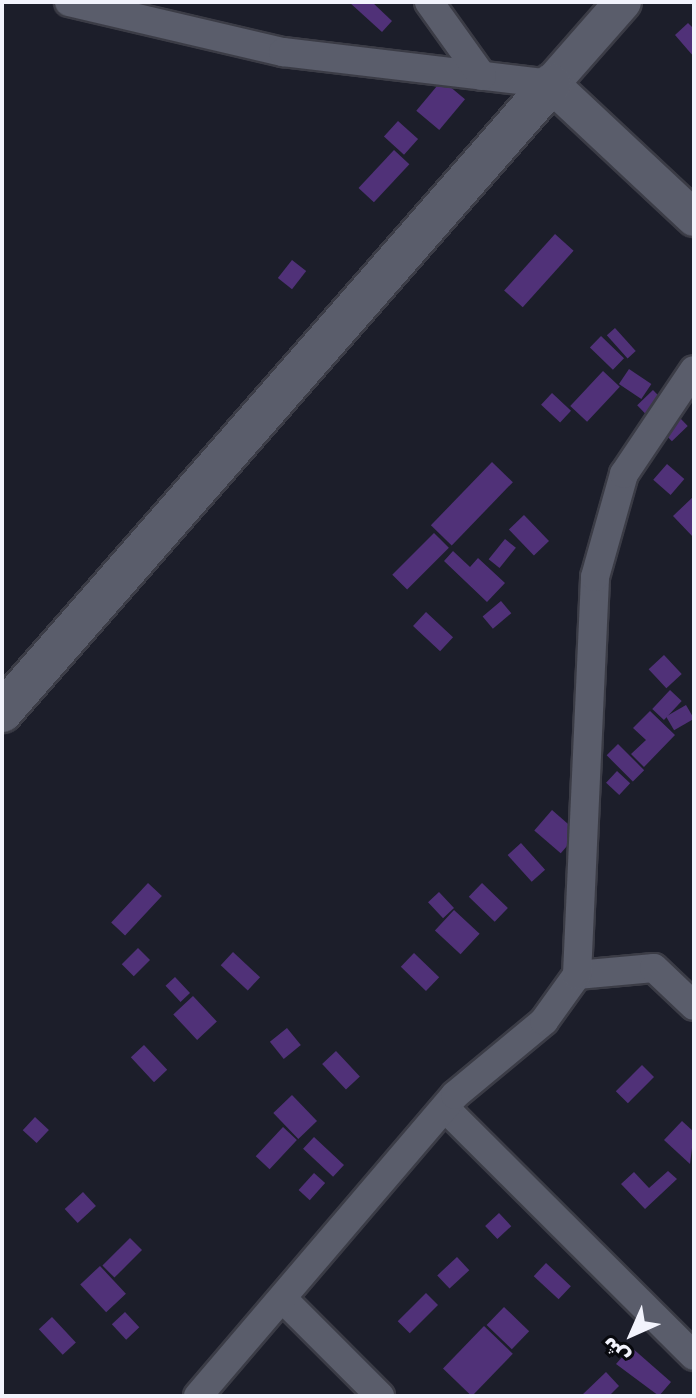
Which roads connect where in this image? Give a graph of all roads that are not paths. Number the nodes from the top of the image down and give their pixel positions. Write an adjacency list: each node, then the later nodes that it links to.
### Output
1 (69, 2): 4 (street)
2 (429, 2): 4 (street)
3 (623, 2): 5 (street)
4 (482, 76): 5 (street)
5 (551, 84): 6 (street); 8 (main road)
6 (694, 218)
7 (694, 370): 9 (street)
8 (2, 712)
9 (577, 975): 10 (street); 11 (street)
10 (694, 1006)
11 (445, 1108): 12 (street); 13 (street)
12 (284, 1300): 14 (street); 15 (street)
13 (694, 1356)
14 (198, 1396)
15 (380, 1396)

